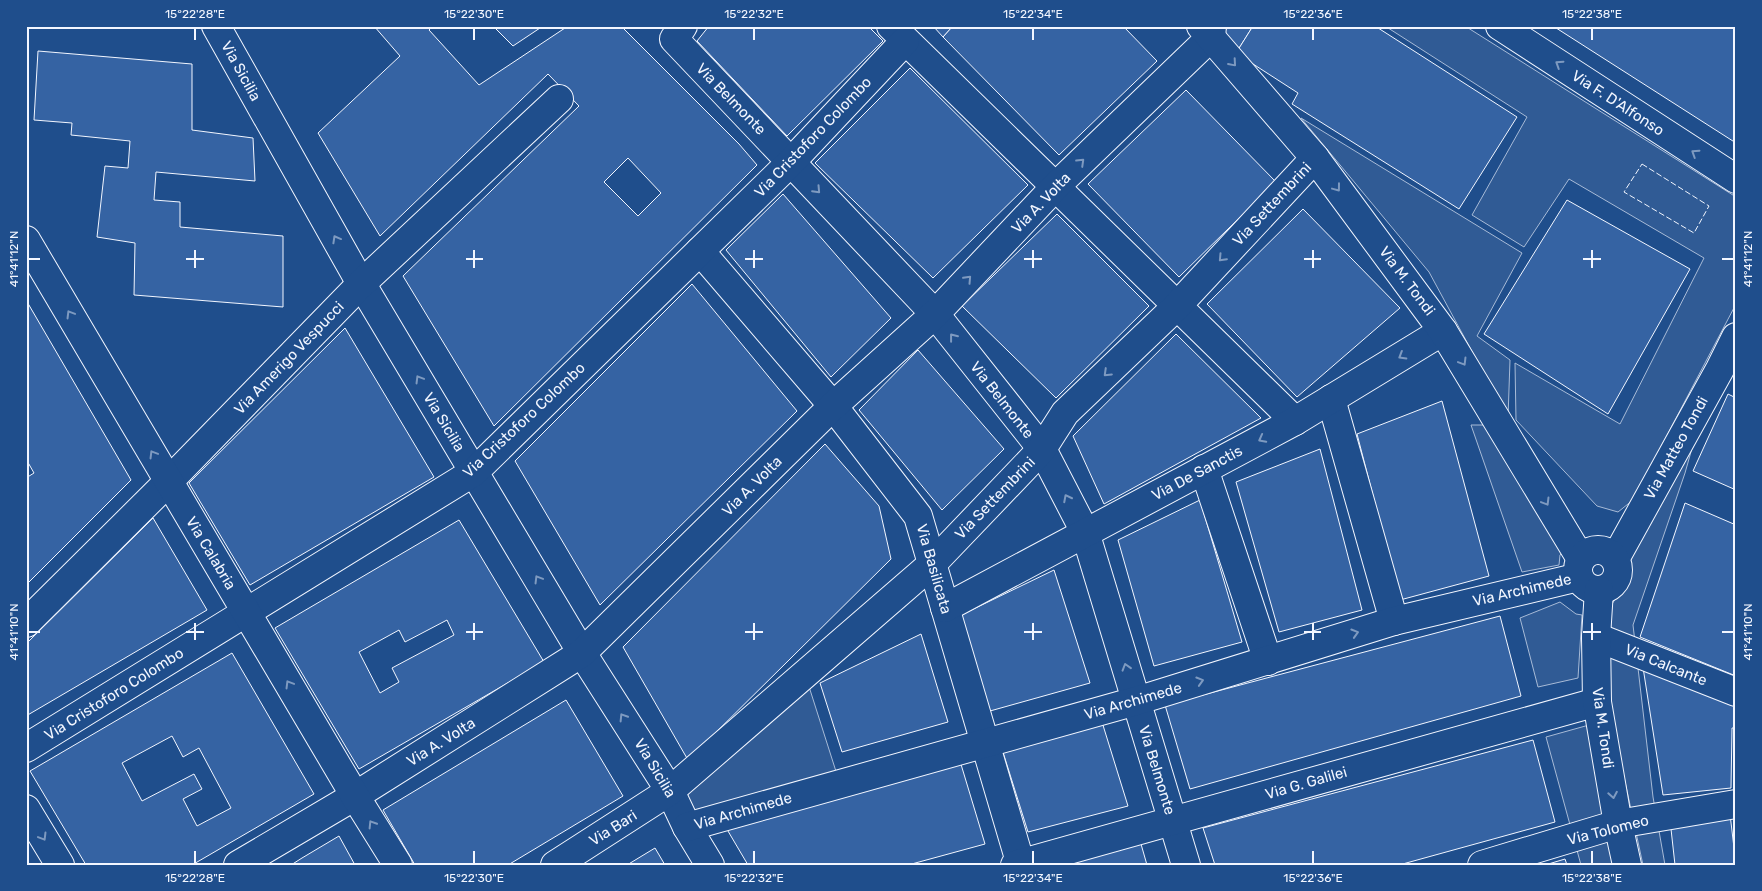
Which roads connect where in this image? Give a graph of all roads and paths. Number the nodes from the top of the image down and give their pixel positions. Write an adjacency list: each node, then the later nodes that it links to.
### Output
1 (216, 26): 13 (street, Via Sicilia, one-way to 1)
2 (683, 26): 8 (street, Via Belmonte)
3 (1500, 26): 9 (street, Via F. D'Alfonso, one-way to 3)
4 (1208, 30): 7 (street, Via M. Tondi, one-way to 7); 10 (street, Via A. Volta, one-way to 4)
5 (898, 34): 8 (street, Via Cristoforo Colombo); 10 (street)
6 (559, 99): 13 (street, Via Amerigo Vespucci)
7 (1315, 158): 14 (street, Via Settembrini, one-way to 14); 16 (street, Via M. Tondi, one-way to 16)
8 (791, 162): 12 (street, Via Cristoforo Colombo); 15 (street, Via Belmonte, one-way to 15)
9 (1736, 179)
10 (1055, 187): 14 (street); 15 (street, Via A. Volta, one-way to 10)
11 (28, 249): 25 (street, Via Calabria, one-way to 11)
12 (700, 251): 20 (street, Via Basilicata); 24 (street, Via Cristoforo Colombo)
13 (361, 284): 24 (street, Via Sicilia, one-way to 13); 25 (street, Via Amerigo Vespucci)
14 (1177, 306): 21 (street); 22 (street, Via Settembrini, one-way to 22)
15 (935, 314): 20 (street, Via A. Volta); 22 (street, Via Belmonte, one-way to 15)
16 (1444, 330): 19 (street, Via De Sanctis, one-way to 19); 29 (street, Via M. Tondi, one-way to 29)
17 (1736, 337): 18 (street, Via Matteo Tondi)
18 (1728, 373): 27 (street, Via Matteo Tondi)
19 (1331, 399): 21 (street, Via De Sanctis); 32 (street)
20 (833, 406): 28 (street, Via Basilicata); 35 (street, Via A. Volta)
21 (1295, 421): 23 (street, Via De Sanctis, one-way to 23)
22 (1042, 449): 26 (street, Via Belmonte, one-way to 22); 28 (street, Via Settembrini)
23 (1204, 469): 26 (street, Via De Sanctis); 36 (street)
24 (474, 472): 31 (street, Via Cristoforo Colombo); 35 (street, Via Sicilia, one-way to 24)
25 (169, 482): 31 (street, Via Calabria); 33 (street, Via Amerigo Vespucci)
26 (1085, 532): 30 (street, Via De Sanctis); 38 (street, Via Belmonte, one-way to 26)
27 (1615, 559): 29 (street, Via Archimede)
28 (932, 564): 30 (street, Via Basilicata); 42 (street, Via Settembrini)
29 (1586, 575): 32 (street, Via Archimede); 34 (street, Via M. Tondi)
30 (945, 608): 40 (street, Via Basilicata)
31 (247, 612): 41 (street, Via Cristoforo Colombo); 43 (street, Via Calabria, one-way to 31)
32 (1394, 621): 36 (street, Via Archimede, one-way to 32)
33 (26, 623)
34 (1596, 637): 37 (street, Via Calcante); 39 (street, Via M. Tondi)
35 (582, 652): 42 (street, Via Sicilia, one-way to 35); 43 (street, Via A. Volta)
36 (1268, 661): 38 (street, Via Archimede, one-way to 36)
37 (1736, 692)
38 (1136, 701): 40 (street, Via Archimede); 46 (street, Via Belmonte)
39 (1597, 702): 46 (street, Via G. Galilei); 47 (street, Via M. Tondi, one-way to 47)
40 (985, 743): 48 (street, Via Archimede); 49 (street, Via Basilicata)
41 (26, 748)
42 (670, 791): 48 (street, Via Sicilia); 53 (street, Via Bari)
43 (355, 796): 51 (street, Via A. Volta); 52 (street, Via Calabria, one-way to 43)
44 (1736, 804): 47 (street, Via Tolomeo)
45 (26, 809): 50 (street, one-way to 50)
46 (1172, 820): 49 (street, Via G. Galilei); 55 (street, Via Belmonte)
47 (1618, 824): 56 (street, Via Tolomeo); 57 (street, Via M. Tondi)
48 (687, 827): 54 (street, Via Sicilia)
49 (1019, 864)
50 (60, 865)
51 (238, 865)
52 (398, 865)
53 (555, 865)
54 (710, 865)
55 (1186, 865)
56 (1482, 865)
57 (1627, 865)

